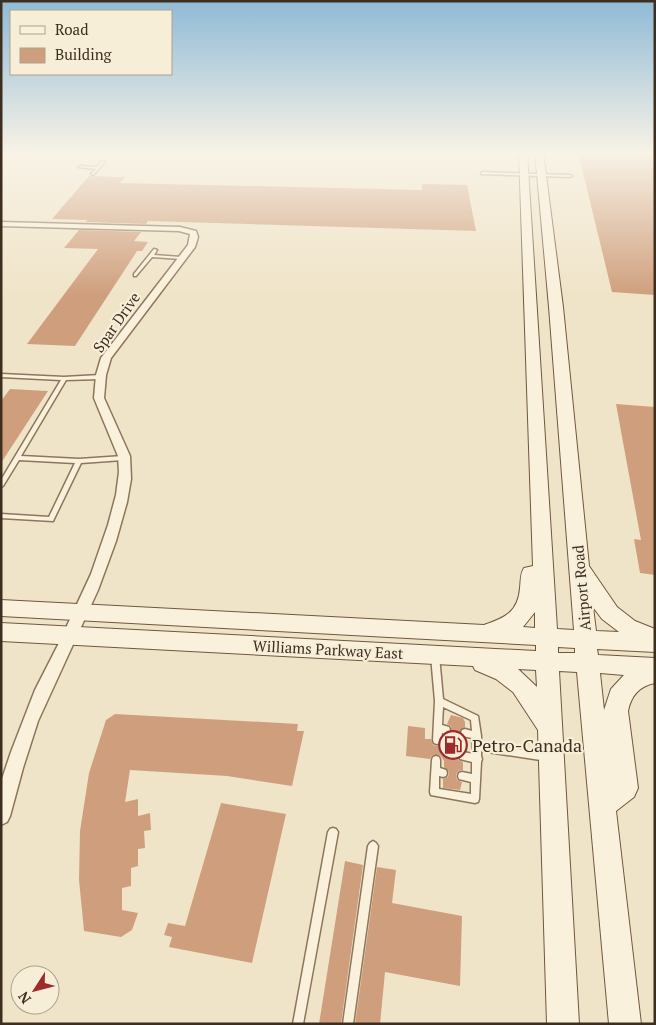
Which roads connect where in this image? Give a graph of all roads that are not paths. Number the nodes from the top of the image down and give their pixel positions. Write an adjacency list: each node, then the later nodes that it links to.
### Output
1 (533, 200): 16 (main road, Airport Road)
2 (537, 200): 17 (main road, Airport Road)
3 (1, 224): 6 (street, Spar Drive)
4 (155, 250): 5 (lane)
5 (150, 256): 6 (lane); 7 (lane)
6 (181, 258): 9 (street, Spar Drive)
7 (135, 275)
8 (1, 375): 10 (lane)
9 (100, 377): 10 (lane); 12 (street, Spar Drive)
10 (64, 379): 11 (lane)
11 (18, 458): 13 (lane); 14 (lane)
12 (123, 458): 13 (lane); 19 (street, Spar Drive)
13 (79, 461): 15 (lane)
14 (1, 485)
15 (1, 516)
16 (542, 551): 21 (main road); 23 (main road, Airport Road)
17 (578, 566): 24 (main road); 26 (main road, Airport Road)
18 (1, 608): 19 (main road, Williams Parkway East)
19 (80, 612): 21 (main road, Williams Parkway East); 22 (street, Spar Drive)
20 (1, 632): 22 (main road, Williams Parkway East)
21 (480, 634): 23 (main road, Williams Parkway East)
22 (71, 636): 27 (main road, Williams Parkway East); 44 (street, Spar Drive)
23 (545, 637): 26 (main road, Williams Parkway East); 29 (main road, Airport Road)
24 (655, 639)
25 (655, 643): 26 (main road, Williams Parkway East)
26 (586, 651): 29 (main road, Williams Parkway East); 30 (main road, Williams Parkway East); 43 (main road, Airport Road)
27 (435, 655): 28 (main road, Williams Parkway East); 32 (lane)
28 (463, 657): 29 (main road, Williams Parkway East); 36 (main road)
29 (546, 661): 36 (main road, Airport Road)
30 (655, 667)
31 (655, 673): 43 (main road)
32 (439, 701): 34 (lane); 35 (lane)
33 (464, 733): 34 (lane)
34 (477, 736): 37 (lane)
35 (437, 740)
36 (550, 744): 37 (lane); 49 (main road, Airport Road)
37 (478, 747): 39 (lane)
38 (463, 756): 39 (lane)
39 (478, 759): 42 (lane)
40 (436, 760): 42 (lane)
41 (462, 776): 42 (lane)
42 (476, 779)
43 (601, 806): 50 (main road, Airport Road)
44 (1, 816)
45 (333, 832): 47 (lane)
46 (373, 846): 48 (lane)
47 (298, 1024)
48 (348, 1024)
49 (563, 1024)
50 (625, 1024)

